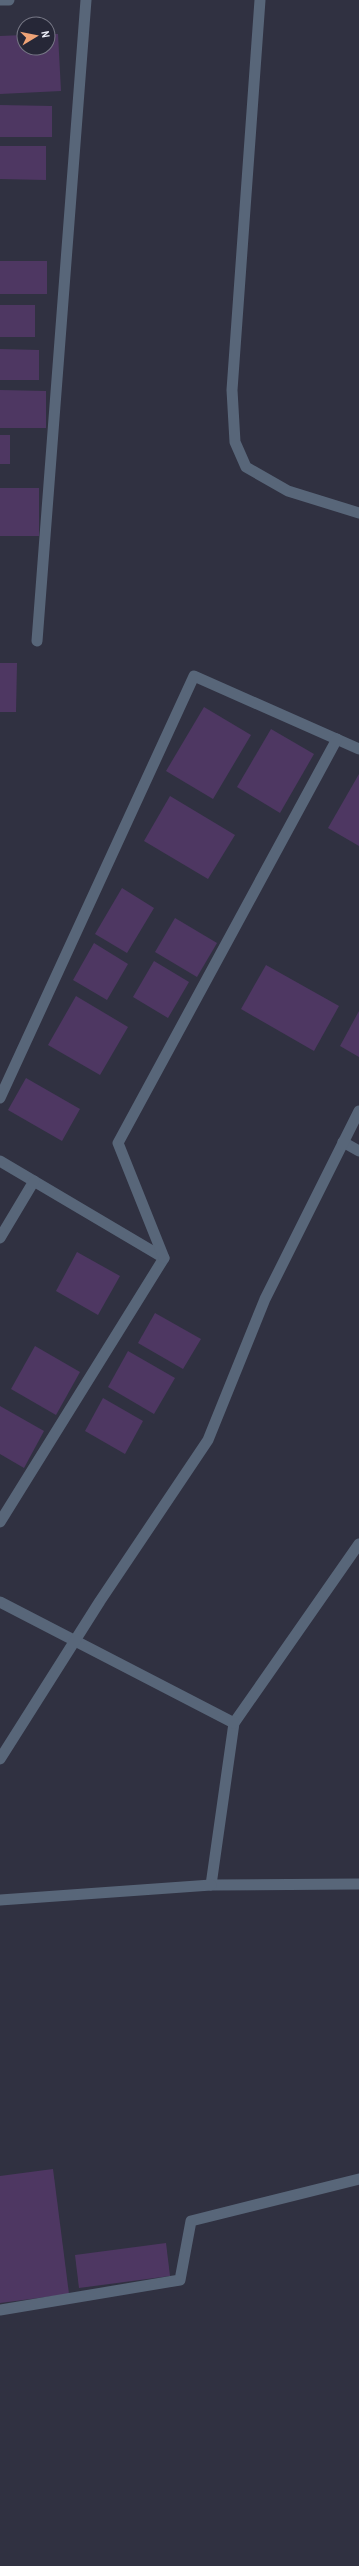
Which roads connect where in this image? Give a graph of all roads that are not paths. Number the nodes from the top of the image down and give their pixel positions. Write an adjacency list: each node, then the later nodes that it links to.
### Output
1 (0, 0): 2 (street)
2 (9, 0)
3 (86, 0): 6 (street)
4 (260, 0): 5 (street)
5 (359, 513)
6 (37, 641)
7 (336, 739): 8 (street); 9 (street); 16 (street)
8 (359, 749)
9 (0, 1098)
10 (359, 1111): 11 (street)
11 (343, 1142): 12 (street); 20 (street)
12 (359, 1151)
13 (0, 1161): 14 (street)
14 (34, 1181): 15 (street); 16 (street)
15 (0, 1238)
16 (164, 1258): 17 (street)
17 (0, 1522)
18 (359, 1544): 21 (street)
19 (0, 1602): 20 (street)
20 (76, 1640): 21 (street); 22 (street)
21 (234, 1723): 24 (street)
22 (0, 1760)
23 (359, 1884): 24 (street)
24 (211, 1885): 25 (street)
25 (0, 1900)
26 (359, 2180): 27 (street)
27 (0, 2310)

